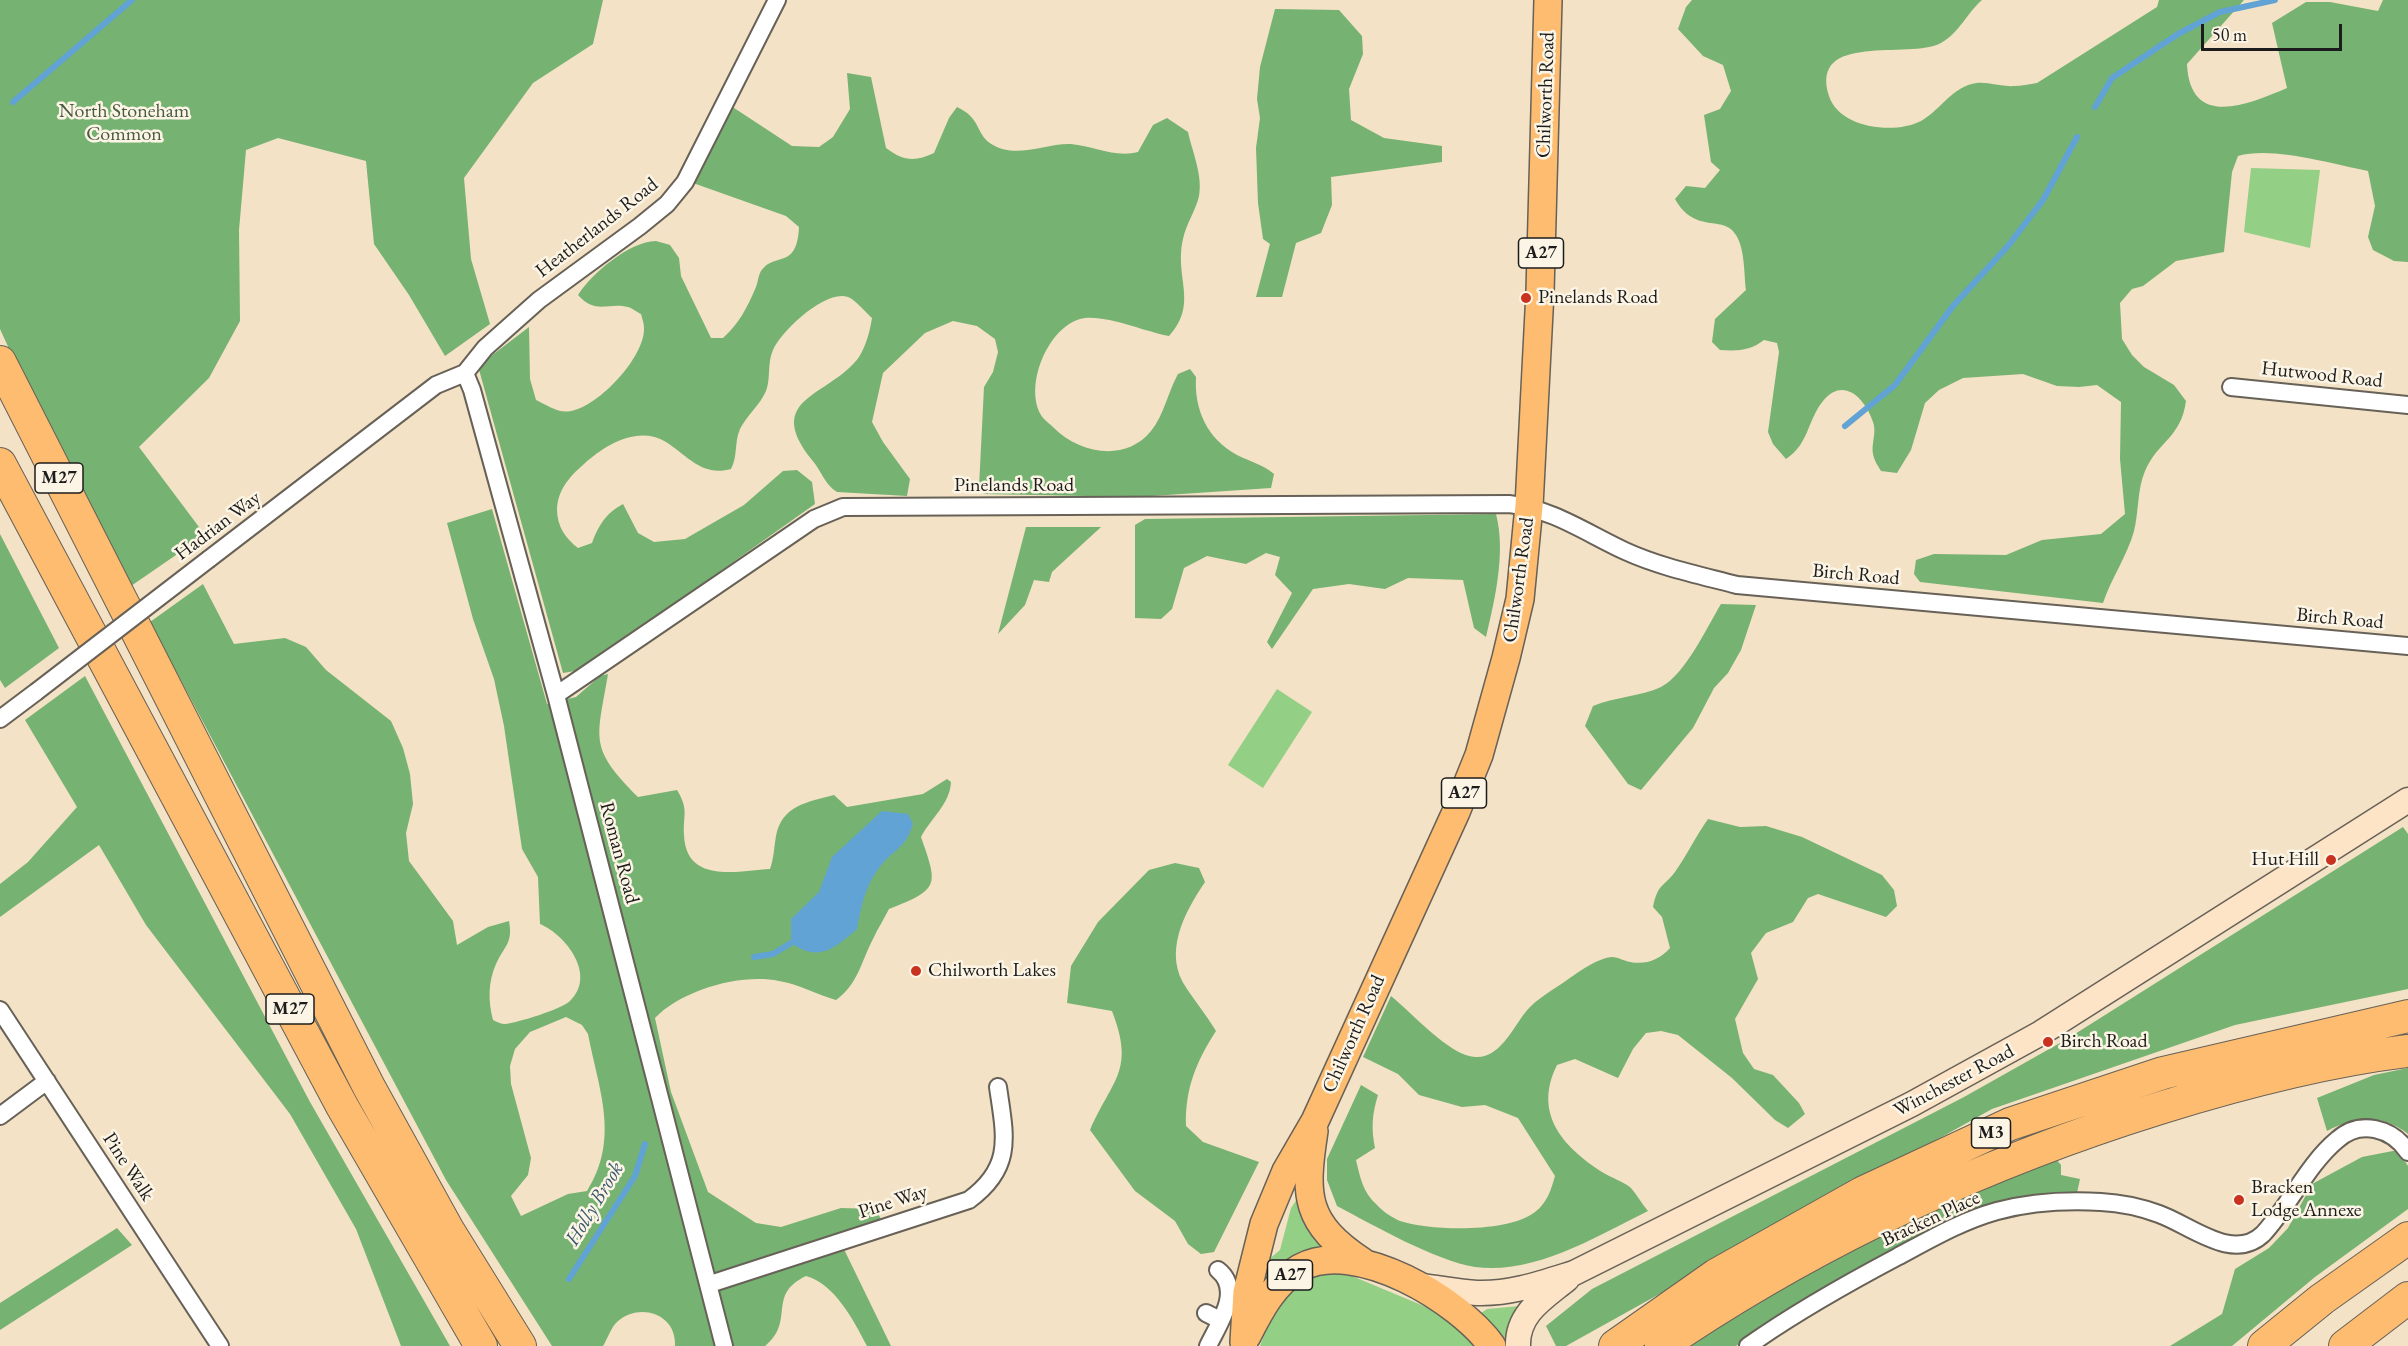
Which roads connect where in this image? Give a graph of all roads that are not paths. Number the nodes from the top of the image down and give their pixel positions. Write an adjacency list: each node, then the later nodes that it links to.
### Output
1 (777, 0): 4 (street, Heatherlands Road)
2 (1548, 0): 8 (main road, Chilworth Road / A27)
3 (0, 362): 32 (highway, M27)
4 (465, 373): 10 (street, Roman Road); 11 (street, Hadrian Way, bridge)
5 (2231, 387): 6 (street, Hutwood Road)
6 (2408, 405)
7 (0, 464): 31 (highway, M27)
8 (1529, 506): 9 (street, Birch Road); 10 (street, Pinelands Road); 19 (main road, Chilworth Road / A27)
9 (2408, 646)
10 (556, 695): 25 (street, Roman Road)
11 (0, 719)
12 (2408, 800): 24 (street, Winchester Road)
13 (0, 1010): 16 (street, Pine Walk)
14 (2408, 1016): 35 (highway, M3)
15 (2408, 1051): 36 (highway, M3)
16 (47, 1081): 18 (street); 30 (street, Pine Walk)
17 (998, 1088): 25 (street, Pine Way)
18 (0, 1116)
19 (1315, 1121): 22 (main road, Chilworth Road / A27); 28 (main road, Chilworth Road / A27)
20 (2407, 1150): 37 (street, Bracken Place)
21 (2408, 1238): 38 (highway)
22 (1368, 1265): 26 (main road, A27); 28 (main road, A27)
23 (1218, 1270): 34 (street)
24 (1574, 1273): 26 (street, Winchester Road); 29 (street, Winchester Road)
25 (710, 1284): 33 (street, Roman Road)
26 (1421, 1286): 29 (main road, A27)
27 (2408, 1298): 39 (highway)
28 (1244, 1344)
29 (1509, 1344)
30 (220, 1346)
31 (481, 1346)
32 (520, 1346)
33 (724, 1346)
34 (1209, 1346)
35 (1616, 1346)
36 (1661, 1346)
37 (1748, 1346)
38 (2264, 1346)
39 (2345, 1346)

